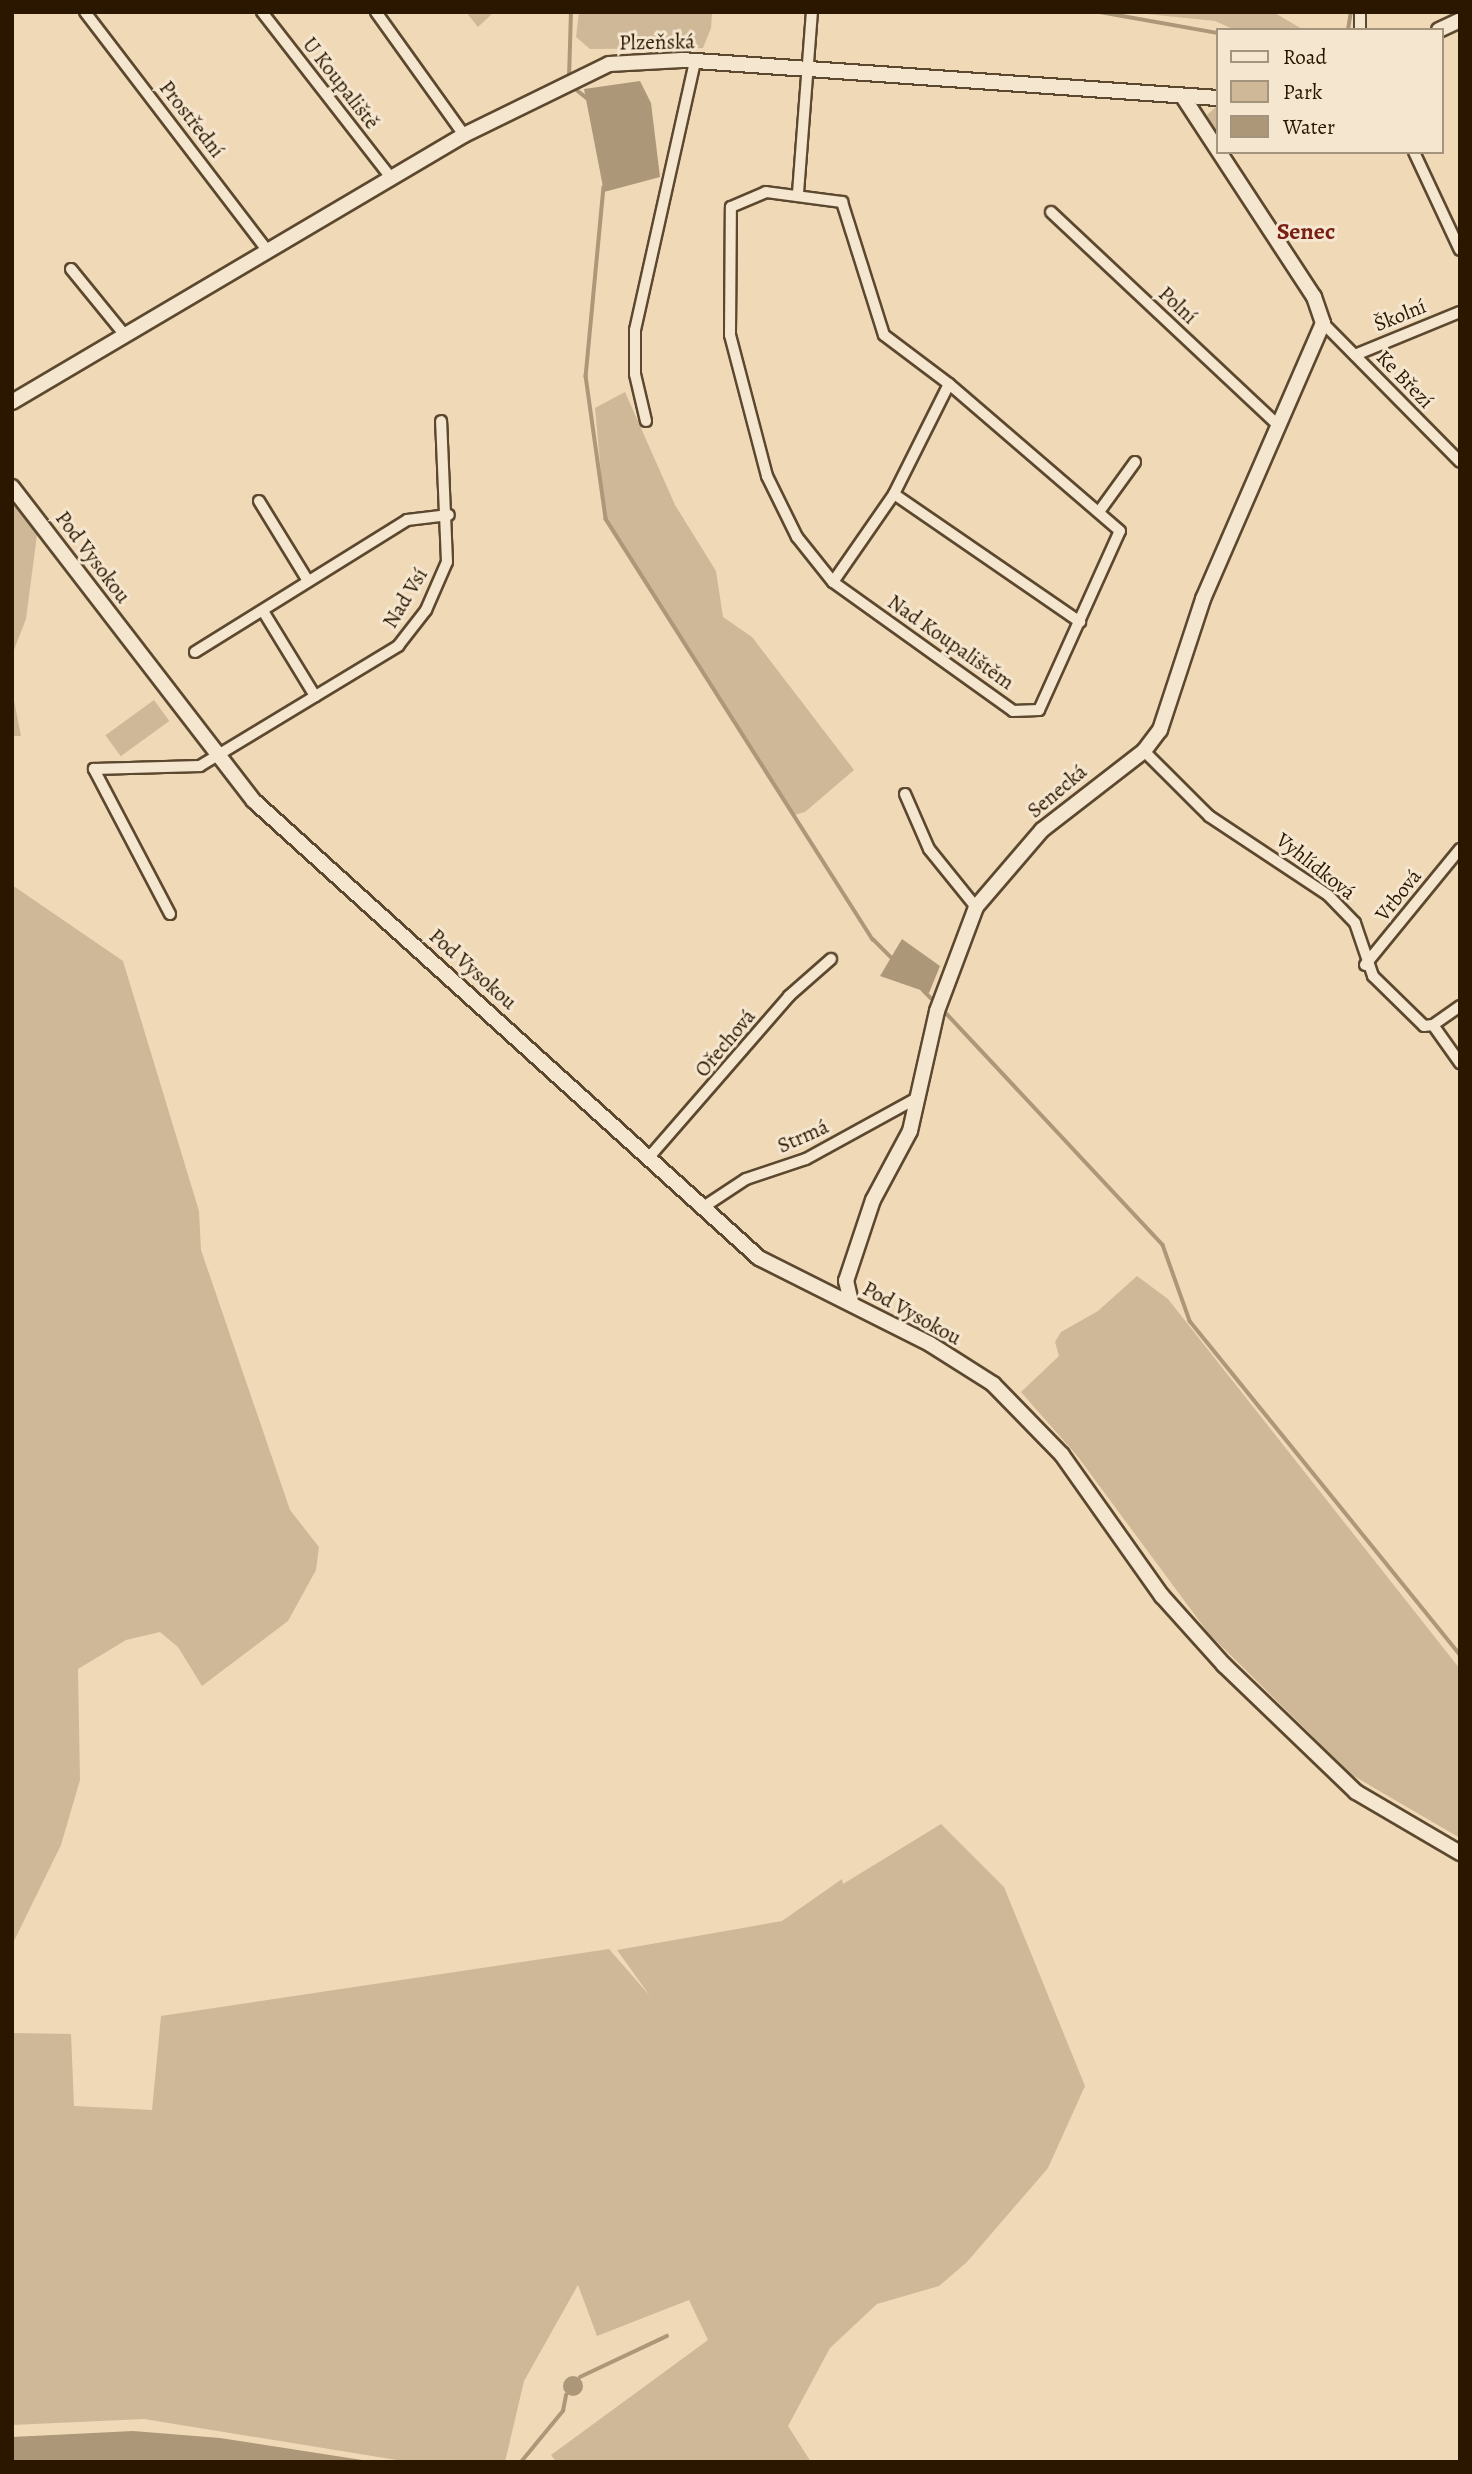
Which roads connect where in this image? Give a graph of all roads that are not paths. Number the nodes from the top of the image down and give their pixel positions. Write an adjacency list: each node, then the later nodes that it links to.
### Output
1 (85, 12): 18 (street, Prostřední)
2 (262, 12): 15 (street, U Koupaliště)
3 (376, 12): 11 (street)
4 (812, 12): 8 (street)
5 (1460, 20): 6 (street)
6 (1443, 28)
7 (695, 62): 8 (street, Plzeňská); 11 (street, Plzeňská); 28 (street)
8 (803, 71): 9 (street, Plzeňská); 16 (street)
9 (1183, 97): 10 (street, Plzeňská); 12 (street)
10 (1216, 97)
11 (464, 135): 15 (street, Plzeňská)
12 (1216, 148)
13 (1220, 154): 22 (street)
14 (1415, 154): 19 (street)
15 (391, 178): 18 (street, Plzeňská)
16 (798, 193): 25 (street, Nad Koupalištěm); 38 (street, Nad Koupalištěm)
17 (1051, 212): 29 (street, Polní)
18 (267, 250): 23 (street, Plzeňská)
19 (1460, 250)
20 (71, 269): 23 (street)
21 (1460, 312): 24 (street, Školní)
22 (1323, 323): 24 (street, Ke Březí); 29 (street, Senecká)
23 (124, 334): 26 (street, Plzeňská)
24 (1356, 355): 31 (street, Ke Březí)
25 (949, 384): 33 (street); 35 (street, Nad Koupalištěm)
26 (12, 402)
27 (440, 421): 36 (street, Nad Vsí)
28 (646, 421)
29 (1279, 426): 43 (street, Senecká)
30 (1135, 462): 35 (street)
31 (1460, 462)
32 (12, 487): 44 (street, Pod Vysokou)
33 (894, 494): 38 (street); 40 (street)
34 (259, 501): 37 (street)
35 (1101, 509): 40 (street, Nad Koupalištěm)
36 (449, 515): 37 (street); 42 (street, Nad Vsí)
37 (309, 581): 39 (street)
38 (833, 582): 40 (street, Nad Koupalištěm)
39 (262, 611): 41 (street); 42 (street)
40 (1080, 622)
41 (195, 652)
42 (315, 696): 44 (street, Nad Vsí)
43 (1144, 751): 47 (street, Senecká); 50 (street, Vyhlídková)
44 (218, 757): 48 (street, Nad Vsí); 55 (street, Pod Vysokou)
45 (905, 794): 47 (street)
46 (1460, 849): 50 (street, Vrbová)
47 (976, 907): 54 (street, Senecká)
48 (170, 914)
49 (831, 960): 55 (street, Ořechová)
50 (1365, 965): 52 (street)
51 (1460, 1006): 52 (street)
52 (1433, 1025): 53 (street)
53 (1460, 1063)
54 (915, 1099): 56 (street, Strmá); 57 (street, Senecká)
55 (651, 1155): 56 (street, Pod Vysokou)
56 (705, 1206): 57 (street, Pod Vysokou)
57 (850, 1302): 58 (street, Pod Vysokou)
58 (1460, 1853)

